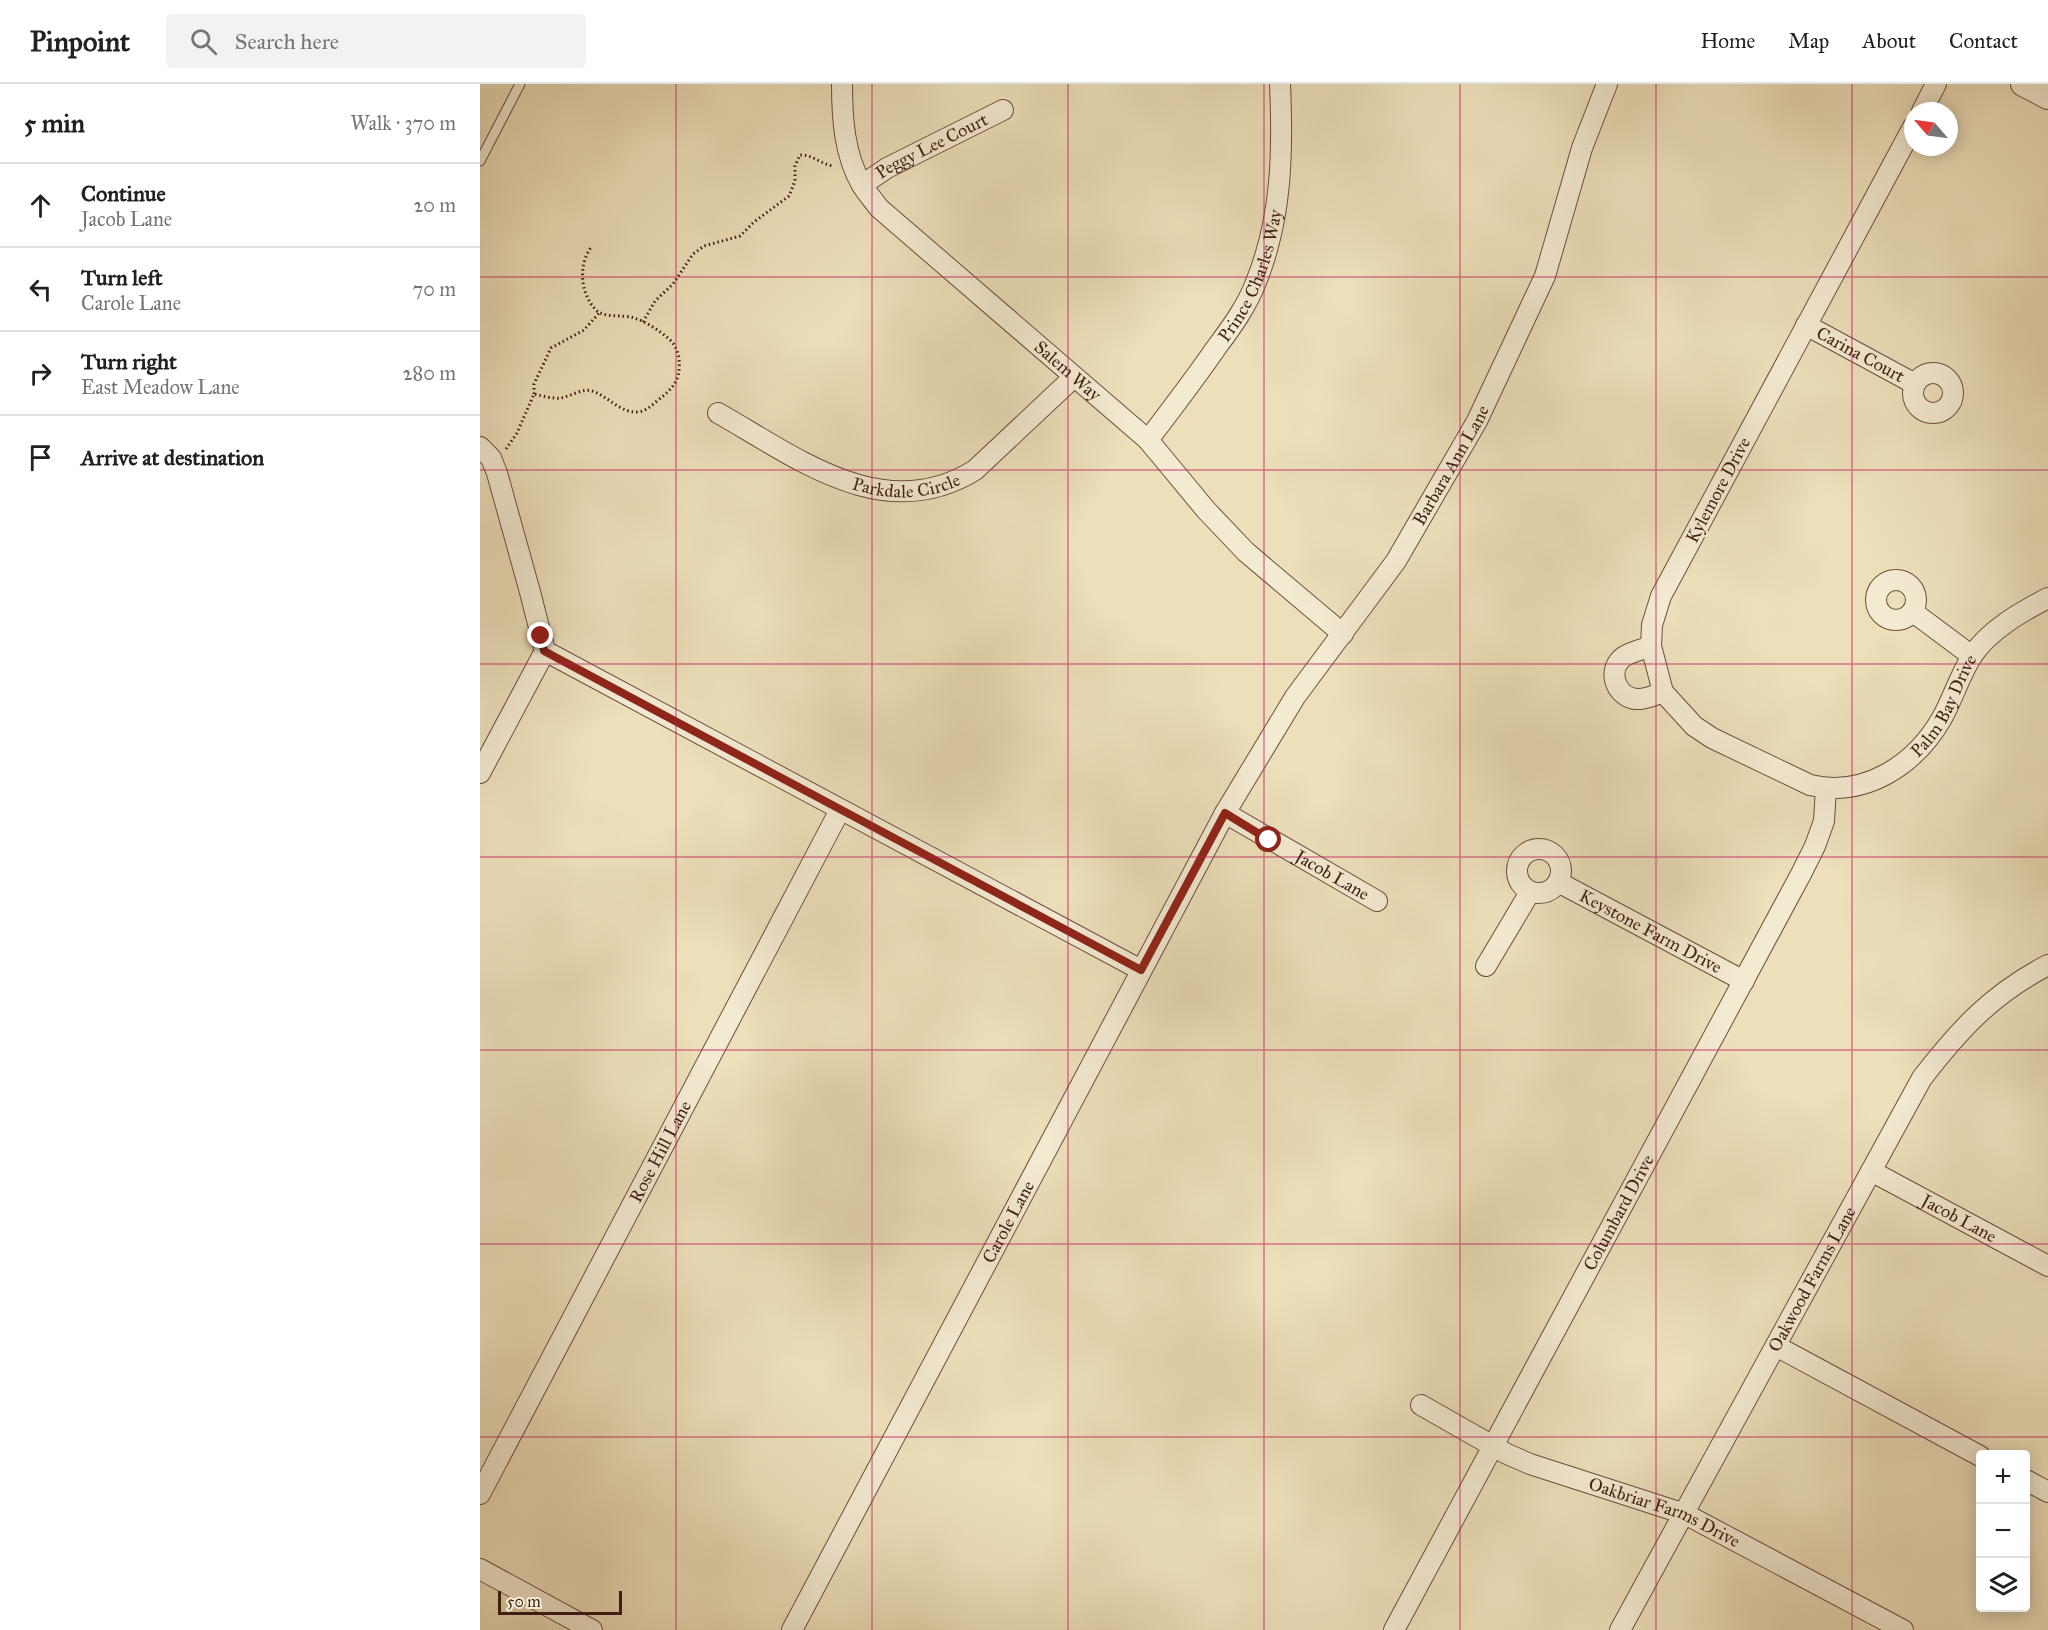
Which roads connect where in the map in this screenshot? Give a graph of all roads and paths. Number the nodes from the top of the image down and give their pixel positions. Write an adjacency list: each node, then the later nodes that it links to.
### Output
1 (520, 84): 11 (lane)
2 (842, 84): 12 (street, Salem Way)
3 (1280, 84): 22 (street, Prince Charles Way)
4 (1607, 84): 26 (street, Barbara Ann Lane)
5 (1936, 84): 8 (street)
6 (2023, 84): 7 (street)
7 (2048, 97)
8 (1927, 102)
9 (1003, 110): 13 (street, Peggy Lee Court)
10 (1904, 144): 17 (street, Kylemore Drive)
11 (480, 161)
12 (853, 164): 13 (street, Salem Way); 16 (path)
13 (862, 184): 18 (street, Salem Way)
14 (592, 246): 15 (path)
15 (600, 312): 16 (path); 20 (path)
16 (643, 322): 20 (path)
17 (1806, 325): 19 (street, Carina Court); 27 (street, Kylemore Drive)
18 (1074, 377): 21 (street, Parkdale Circle); 22 (street, Salem Way)
19 (1915, 384)
20 (534, 394): 23 (path)
21 (718, 413)
22 (1148, 440): 26 (street, Salem Way)
23 (484, 451): 28 (street)
24 (2048, 598): 29 (street, Palm Bay Drive)
25 (1913, 612): 29 (street)
26 (1343, 634): 34 (street, Barbara Ann Lane)
27 (1651, 646): 30 (street, Kylemore Drive); 30 (street)
28 (544, 651): 31 (street); 33 (street)
29 (1972, 656): 32 (street, Palm Bay Drive)
30 (1663, 692): 32 (street, Kylemore Drive)
31 (480, 773)
32 (1826, 788): 41 (street, Columbard Drive)
33 (840, 810): 40 (street); 50 (street, Rose Hill Lane)
34 (1225, 813): 37 (street, Jacob Lane); 40 (street, Carole Lane)
35 (1558, 882): 36 (street, Keystone Farm Drive); 36 (street, Keystone Farm Drive); 41 (street, Keystone Farm Drive)
36 (1530, 892): 39 (street)
37 (1377, 901)
38 (2048, 965): 42 (street, Oakwood Farms Lane)
39 (1486, 966)
40 (1141, 970): 54 (street, Carole Lane)
41 (1744, 981): 46 (street, Columbard Drive)
42 (1870, 1171): 43 (street, Jacob Lane); 44 (street, Oakwood Farms Lane)
43 (2048, 1266)
44 (1776, 1346): 47 (street); 51 (street, Oakwood Farms Lane)
45 (1421, 1405): 46 (street, Oakbriar Farms Drive)
46 (1493, 1445): 51 (street, Oakbriar Farms Drive); 55 (street, Columbard Drive)
47 (1976, 1454)
48 (2030, 1483): 49 (street)
49 (2048, 1492)
50 (480, 1494)
51 (1684, 1514): 56 (street, Oakwood Farms Lane); 57 (street, Oakbriar Farms Drive)
52 (480, 1569): 53 (street)
53 (592, 1630)
54 (792, 1630)
55 (1394, 1630)
56 (1620, 1630)
57 (1903, 1630)

